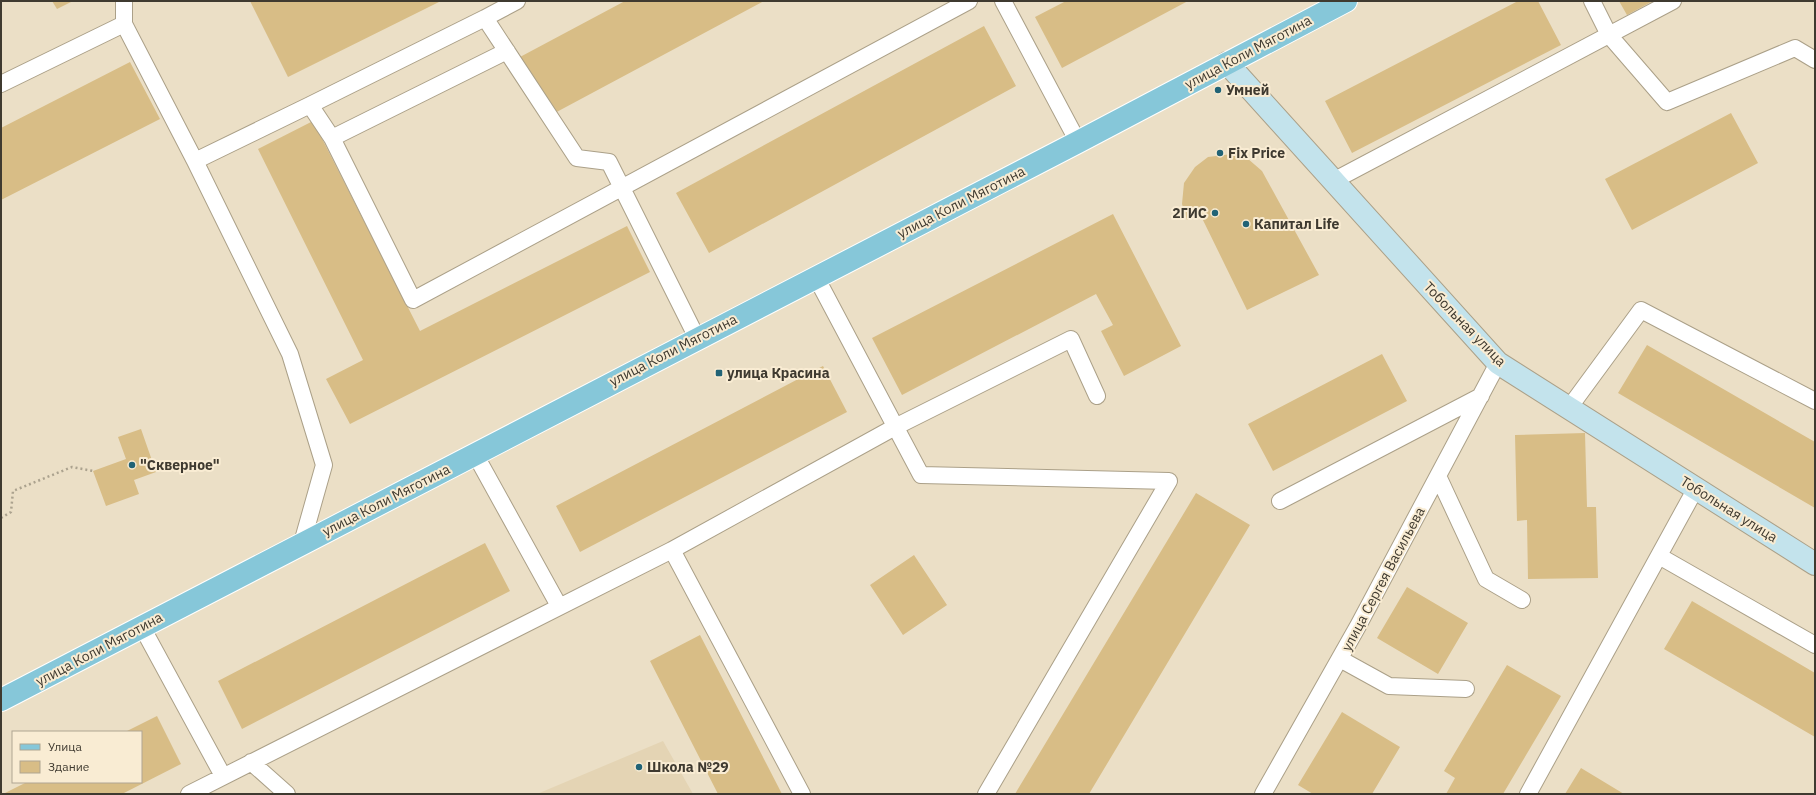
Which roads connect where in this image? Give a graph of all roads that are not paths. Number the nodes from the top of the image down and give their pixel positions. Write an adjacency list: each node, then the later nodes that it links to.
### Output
1 (124, 1): 9 (lane)
2 (517, 1): 8 (lane)
3 (969, 1): 20 (lane)
4 (1003, 1): 17 (lane)
5 (1592, 1): 10 (lane)
6 (1673, 1): 10 (lane)
7 (1343, 2): 13 (main road, улица Коли Мяготина)
8 (486, 18): 11 (lane); 15 (lane)
9 (124, 24): 14 (lane); 18 (lane)
10 (1609, 35): 12 (lane); 19 (lane)
11 (507, 51): 16 (lane); 20 (lane)
12 (1815, 60)
13 (1227, 63): 17 (main road, улица Коли Мяготина); 19 (street, Тобольная улица)
14 (1, 84)
15 (310, 105): 16 (lane); 18 (lane)
16 (332, 138): 20 (lane)
17 (1078, 142): 21 (main road, улица Коли Мяготина)
18 (195, 161): 33 (lane)
19 (1333, 181): 23 (street, Тобольная улица)
20 (621, 188): 22 (lane)
21 (816, 277): 22 (main road, улица Коли Мяготина); 28 (lane)
22 (697, 338): 29 (main road, улица Коли Мяготина)
23 (1498, 362): 25 (lane, улица Сергея Васильева); 27 (street, Тобольная улица)
24 (1097, 396): 28 (lane)
25 (1481, 396): 30 (lane, улица Сергея Васильева); 32 (lane)
26 (1815, 401): 27 (lane)
27 (1569, 408): 31 (street, Тобольная улица)
28 (895, 427): 34 (lane); 50 (lane)
29 (475, 454): 33 (main road, улица Коли Мяготина); 38 (lane)
30 (1438, 476): 37 (lane); 41 (lane, улица Сергея Васильева)
31 (1696, 488): 35 (lane); 36 (street, Тобольная улица)
32 (1280, 501)
33 (302, 543): 39 (main road, улица Коли Мяготина)
34 (672, 550): 38 (lane); 49 (lane)
35 (1659, 556): 40 (lane); 51 (lane)
36 (1815, 564)
37 (1522, 600)
38 (560, 606): 44 (lane)
39 (142, 627): 43 (main road, улица Коли Мяготина); 45 (lane)
40 (1815, 645)
41 (1340, 659): 42 (lane); 46 (lane, улица Сергея Васильева)
42 (1466, 689)
43 (1, 700)
44 (251, 762): 45 (lane); 48 (lane)
45 (223, 776): 47 (lane)
46 (1270, 792)
47 (188, 794)
48 (287, 794)
49 (802, 794)
50 (986, 794)
51 (1528, 794)

